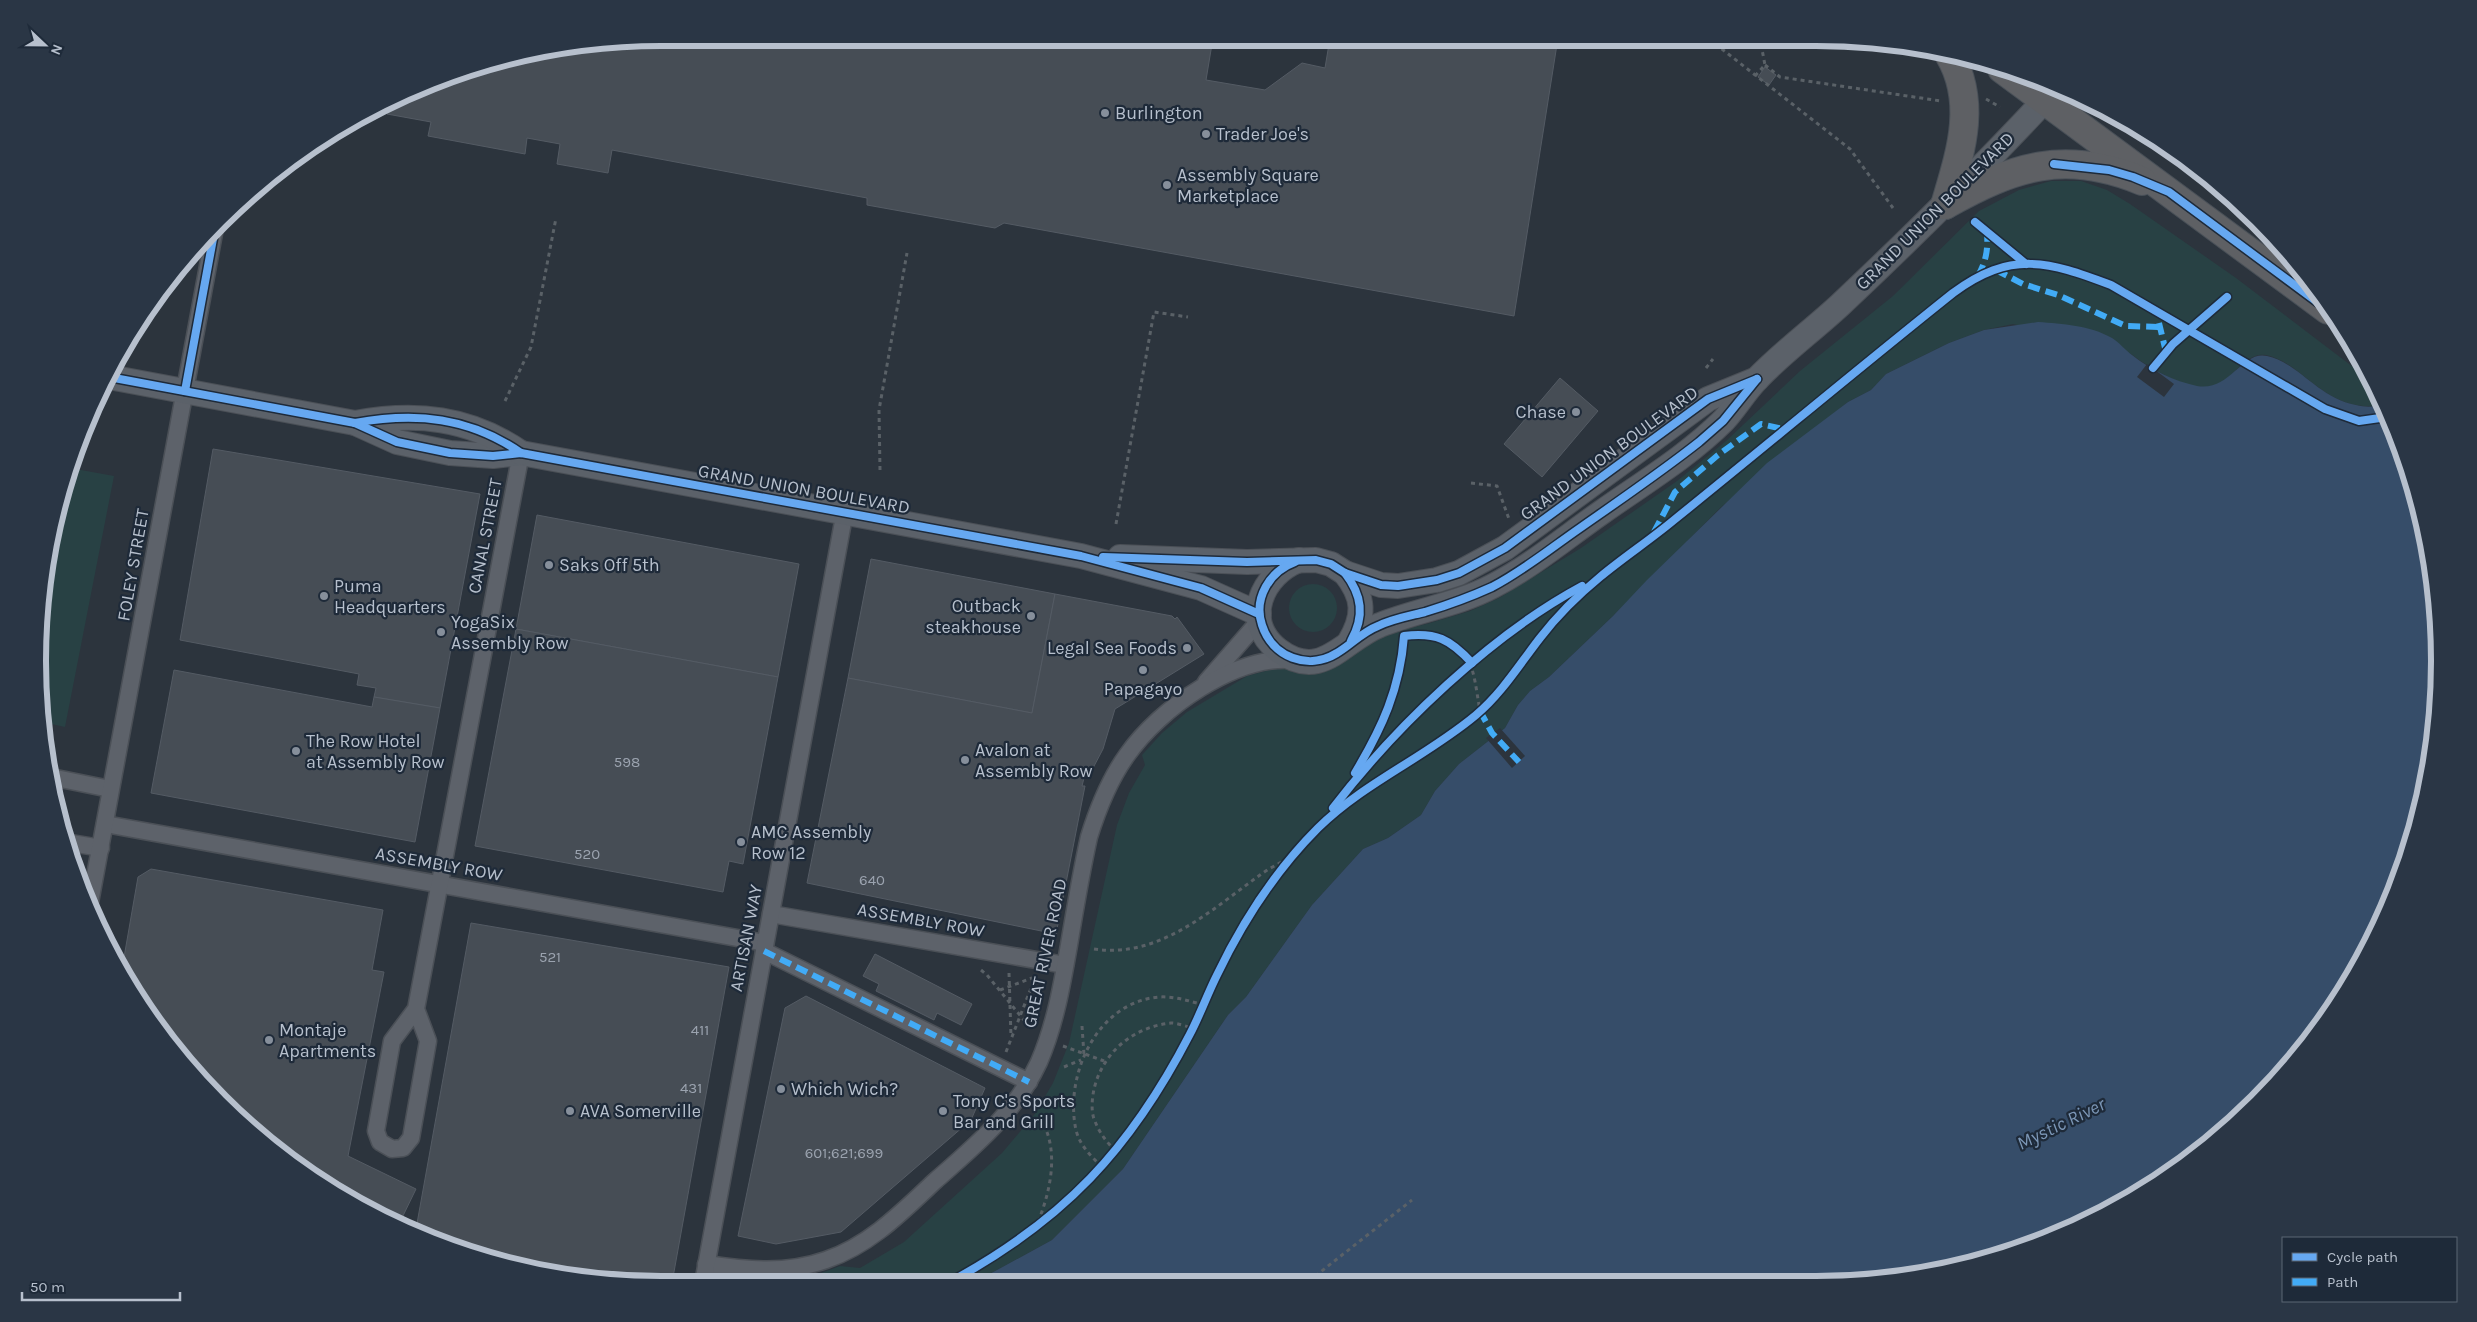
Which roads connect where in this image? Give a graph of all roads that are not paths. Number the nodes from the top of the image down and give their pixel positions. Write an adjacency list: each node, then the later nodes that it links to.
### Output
1 (1953, 62): 4 (highway)
2 (2053, 95): 3 (highway); 4 (street, GRAND UNION BOULEVARD)
3 (2169, 192): 4 (highway); 6 (highway)
4 (1945, 205): 8 (street, GRAND UNION BOULEVARD)
5 (213, 241): 9 (street, FOLEY STREET)
6 (2312, 298)
7 (116, 378): 9 (street, GRAND UNION BOULEVARD)
8 (1757, 379): 14 (street, GRAND UNION BOULEVARD); 16 (street, GRAND UNION BOULEVARD)
9 (185, 391): 10 (street, GRAND UNION BOULEVARD); 20 (street, FOLEY STREET)
10 (521, 453): 11 (street, GRAND UNION BOULEVARD); 24 (street, CANAL STREET)
11 (844, 511): 12 (street, GRAND UNION BOULEVARD); 26 (street, ARTISAN WAY)
12 (1081, 556): 13 (street, GRAND UNION BOULEVARD); 15 (street, GRAND UNION BOULEVARD)
13 (1300, 560): 14 (street); 15 (street)
14 (1345, 573): 16 (street)
15 (1260, 617): 17 (street, GRAND UNION BOULEVARD); 18 (street, GREAT RIVER ROAD)
16 (1349, 644): 17 (street, GRAND UNION BOULEVARD)
17 (1298, 660): 18 (street, GREAT RIVER ROAD)
18 (1201, 688): 28 (street, GREAT RIVER ROAD)
19 (58, 778): 20 (street)
20 (110, 789): 21 (street, FOLEY STREET)
21 (105, 824): 23 (street, FOLEY STREET); 24 (street, ASSEMBLY ROW)
22 (74, 844): 23 (street)
23 (101, 848): 25 (street, FOLEY STREET)
24 (440, 884): 27 (street, ASSEMBLY ROW); 29 (street, CANAL STREET)
25 (92, 895)
26 (771, 914): 27 (street, ARTISAN WAY); 28 (street, ASSEMBLY ROW)
27 (765, 947): 30 (street, ASSEMBLY ROW); 31 (street, ARTISAN WAY)
28 (1065, 965): 30 (street, GREAT RIVER ROAD)
29 (416, 1009): 29 (street, CANAL STREET)
30 (1029, 1082): 31 (street, GREAT RIVER ROAD)
31 (706, 1264): 32 (street, ARTISAN WAY)
32 (704, 1276)

